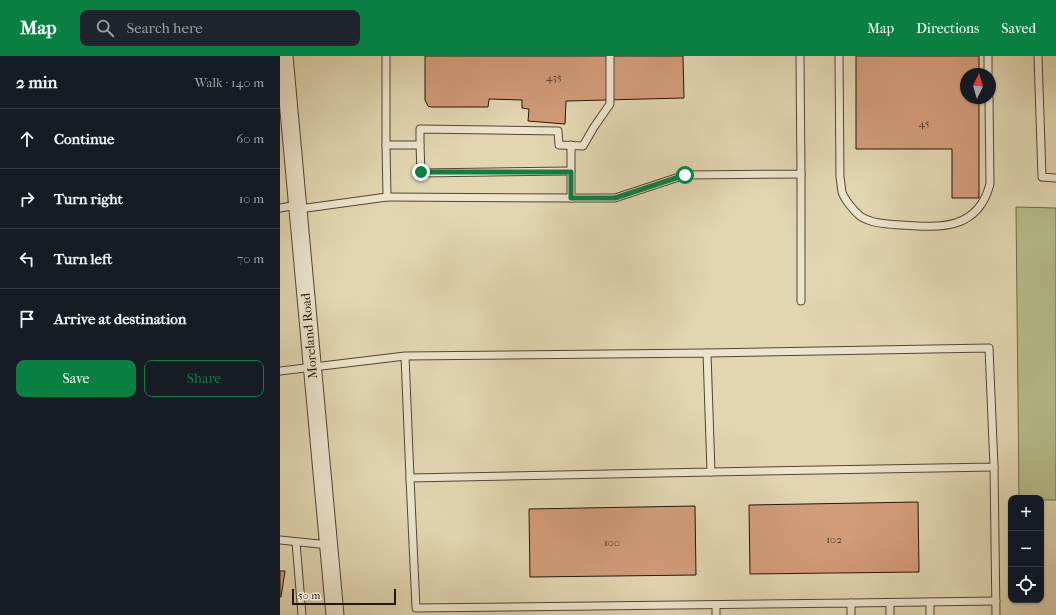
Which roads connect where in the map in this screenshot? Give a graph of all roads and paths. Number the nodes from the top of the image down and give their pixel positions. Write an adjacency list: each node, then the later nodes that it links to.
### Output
1 (284, 56): 18 (street, Moreland Road)
2 (386, 56): 10 (lane)
3 (610, 56): 12 (lane)
4 (800, 56): 14 (lane)
5 (839, 56): 9 (lane)
6 (988, 56): 8 (lane)
7 (1038, 56): 15 (lane)
8 (988, 68)
9 (988, 104)
10 (386, 145): 11 (lane); 16 (lane)
11 (420, 146): 12 (lane); 13 (lane)
12 (571, 146): 13 (lane)
13 (571, 172): 17 (lane)
14 (801, 174): 17 (lane); 20 (lane)
15 (1056, 178)
16 (387, 198): 17 (lane); 18 (lane)
17 (571, 198)
18 (298, 207): 19 (lane); 23 (street, Moreland Road)
19 (280, 208)
20 (801, 301)
21 (707, 353): 22 (lane); 25 (lane); 26 (lane)
22 (405, 356): 23 (lane); 27 (lane)
23 (312, 366): 24 (lane); 30 (street, Moreland Road)
24 (280, 371)
25 (994, 467): 26 (lane); 31 (lane)
26 (711, 472): 27 (lane)
27 (410, 478): 36 (lane)
28 (280, 540): 29 (lane)
29 (296, 542): 30 (lane); 37 (lane)
30 (329, 545): 38 (street, Moreland Road)
31 (996, 601): 32 (lane); 43 (lane)
32 (930, 602): 34 (lane); 42 (lane)
33 (851, 603): 34 (lane); 35 (lane); 40 (lane)
34 (890, 603): 41 (lane)
35 (716, 606): 36 (lane); 39 (lane)
36 (417, 612)
37 (302, 615)
38 (335, 615)
39 (716, 615)
40 (851, 615)
41 (890, 615)
42 (930, 615)
43 (996, 615)

